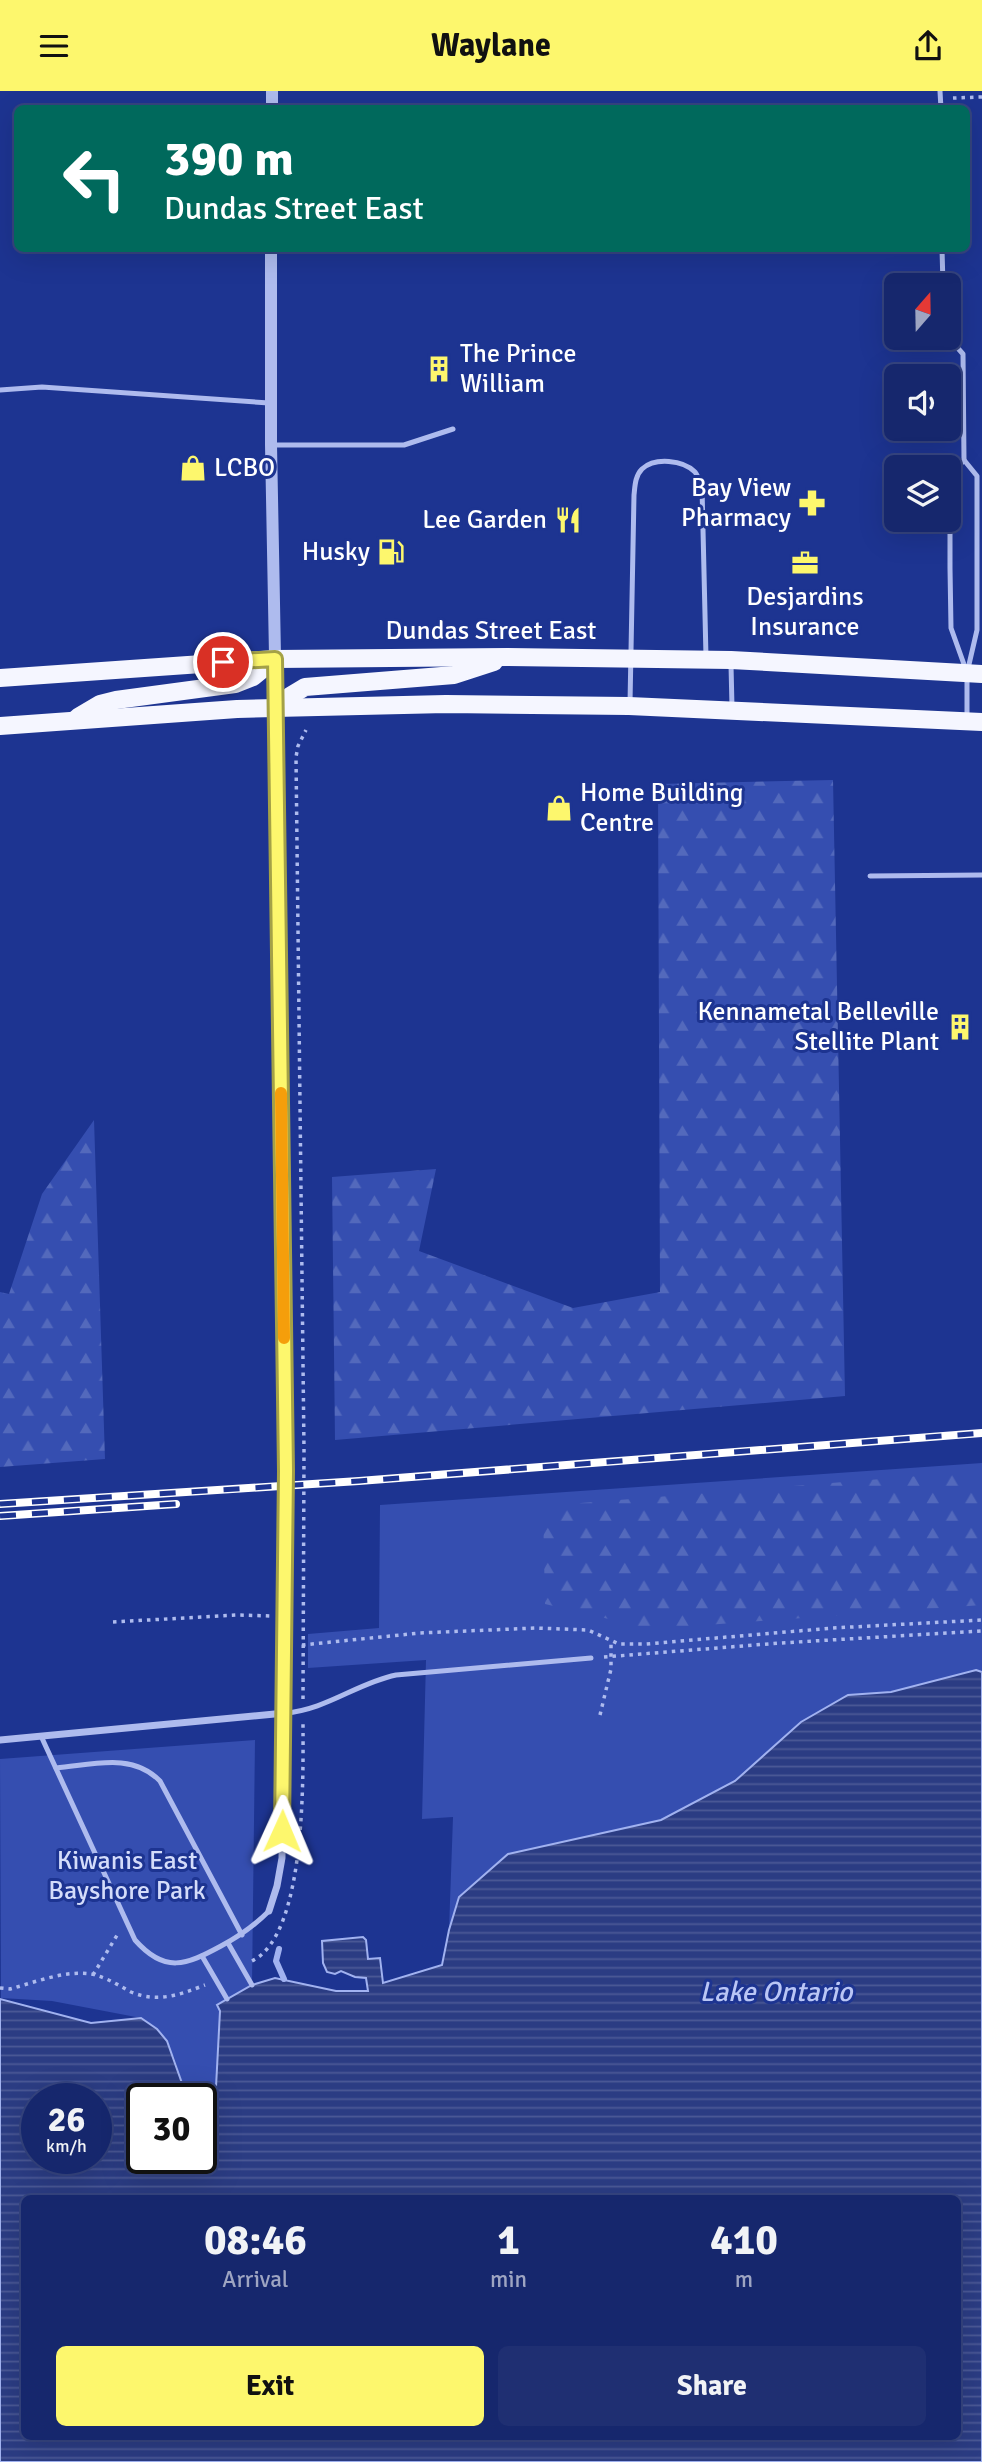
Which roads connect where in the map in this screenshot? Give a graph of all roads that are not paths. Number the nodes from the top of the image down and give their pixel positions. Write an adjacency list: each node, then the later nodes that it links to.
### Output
1 (266, 91): 2 (street)
2 (272, 91)
3 (271, 252): 8 (street)
4 (942, 252): 5 (lane)
5 (943, 273)
6 (959, 350): 11 (lane)
7 (0, 390): 8 (lane)
8 (271, 403): 10 (street)
9 (453, 429): 10 (lane)
10 (271, 445): 14 (street)
11 (964, 460): 17 (lane); 17 (lane)
12 (507, 657): 13 (main road, Dundas Street East); 14 (main road, Dundas Street East); 20 (main road)
13 (632, 658): 15 (main road, Dundas Street East); 15 (lane); 19 (lane)
14 (275, 659): 18 (main road, Dundas Street East); 20 (street); 22 (main road)
15 (706, 660): 16 (main road, Dundas Street East)
16 (731, 660): 17 (main road, Dundas Street East); 21 (lane)
17 (974, 674): 23 (lane)
18 (0, 678)
19 (629, 706): 20 (main road); 21 (main road)
20 (276, 708): 22 (main road); 28 (street)
21 (732, 711): 23 (main road)
22 (74, 720): 24 (main road)
23 (975, 722)
24 (0, 726)
25 (982, 875): 26 (lane)
26 (870, 876)
27 (591, 1658): 28 (lane)
28 (285, 1713): 29 (street); 32 (street)
29 (41, 1736): 30 (street); 31 (lane)
30 (0, 1740)
31 (56, 1768): 33 (lane); 35 (lane)
32 (269, 1911): 33 (lane)
33 (242, 1935): 34 (lane)
34 (228, 1943): 35 (lane); 36 (lane)
35 (202, 1956): 37 (lane)
36 (251, 1985)
37 (227, 1999)

